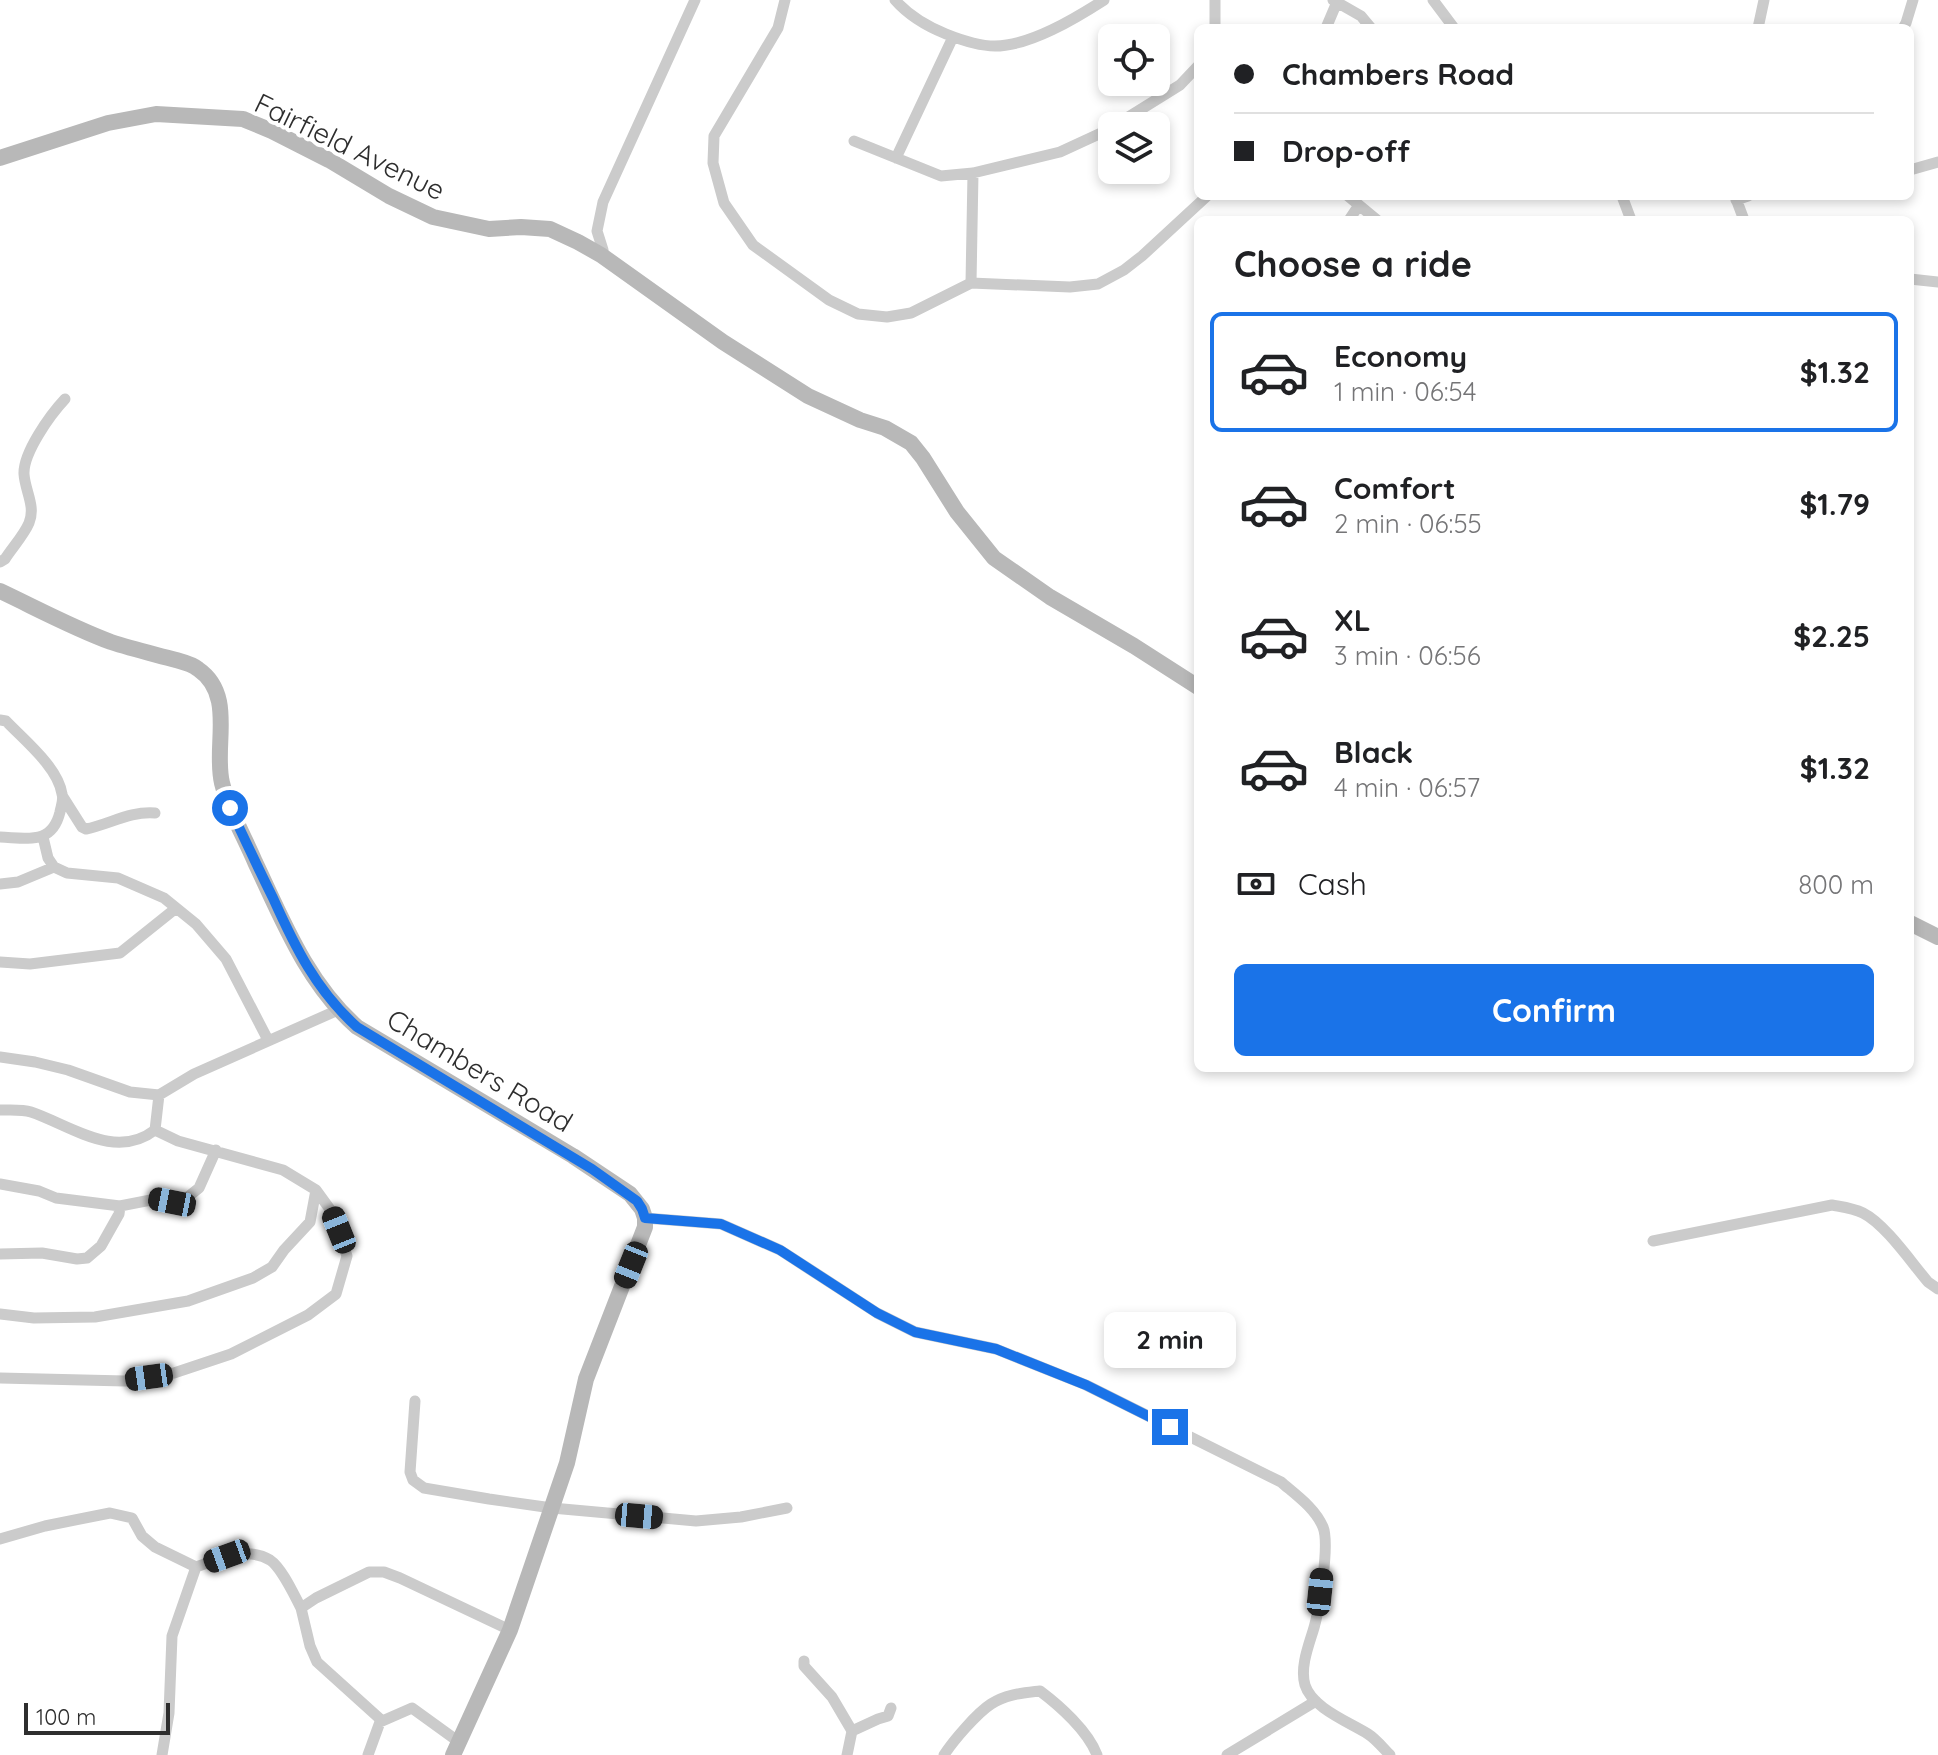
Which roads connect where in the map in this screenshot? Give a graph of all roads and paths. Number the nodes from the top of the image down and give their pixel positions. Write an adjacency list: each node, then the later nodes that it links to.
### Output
1 (695, 0): 31 (street)
2 (785, 0): 34 (street)
3 (895, 0): 16 (street)
4 (1104, 0): 16 (street)
5 (1215, 0): 10 (street)
6 (1433, 0): 13 (street)
7 (1764, 0): 14 (street)
8 (1913, 0): 15 (street)
9 (1335, 1): 11 (street); 12 (street)
10 (1215, 24)
11 (1327, 24)
12 (1368, 24)
13 (1451, 24)
14 (1758, 24)
15 (1905, 24)
16 (953, 37): 22 (street)
17 (1194, 70): 18 (street)
18 (1137, 112)
19 (1098, 134): 25 (street)
20 (854, 141): 22 (street)
21 (0, 158): 31 (street, Fairfield Avenue)
22 (896, 158): 25 (street)
23 (1938, 162): 24 (street)
24 (1914, 169)
25 (973, 173): 34 (street)
26 (1203, 200): 34 (street)
27 (1353, 200): 28 (street)
28 (1359, 205): 29 (street); 30 (street)
29 (1352, 216)
30 (1372, 216)
31 (601, 255): 38 (street, Fairfield Avenue)
32 (1914, 279): 33 (street)
33 (1938, 282)
34 (971, 283)
35 (65, 399): 36 (street)
36 (0, 562)
37 (0, 591): 50 (street, Chambers Road)
38 (1194, 684)
39 (0, 720): 40 (street)
40 (63, 797): 41 (street); 43 (street)
41 (155, 813)
42 (0, 837): 43 (street)
43 (43, 837): 44 (street)
44 (54, 867): 45 (street); 46 (street)
45 (0, 884)
46 (175, 909): 49 (street); 51 (street)
47 (1914, 925): 48 (street)
48 (1938, 937)
49 (0, 962)
50 (338, 1010): 51 (street); 60 (street, Chambers Road)
51 (268, 1040): 53 (street)
52 (0, 1057): 53 (street)
53 (159, 1095): 55 (street)
54 (0, 1110): 55 (street)
55 (155, 1130): 56 (street)
56 (216, 1150): 58 (street); 59 (street)
57 (0, 1184): 59 (street)
58 (316, 1190): 64 (street); 65 (street)
59 (120, 1206): 62 (street)
60 (645, 1218): 67 (street); 74 (street)
61 (1653, 1241): 63 (street)
62 (0, 1254)
63 (1938, 1289)
64 (0, 1314)
65 (0, 1378)
66 (415, 1401): 67 (street)
67 (552, 1508): 68 (street); 72 (street)
68 (787, 1508)
69 (0, 1539): 70 (street)
70 (196, 1567): 71 (street); 79 (street)
71 (301, 1608): 72 (street); 76 (street)
72 (510, 1630): 78 (street)
73 (804, 1661): 77 (street)
74 (1316, 1701): 84 (street); 85 (street)
75 (891, 1708): 77 (street)
76 (380, 1722): 78 (street); 80 (street)
77 (852, 1731): 81 (street)
78 (456, 1748)
79 (162, 1755)
80 (368, 1755)
81 (847, 1755)
82 (944, 1755): 83 (street)
83 (1097, 1755)
84 (1227, 1755)
85 (1390, 1755)

